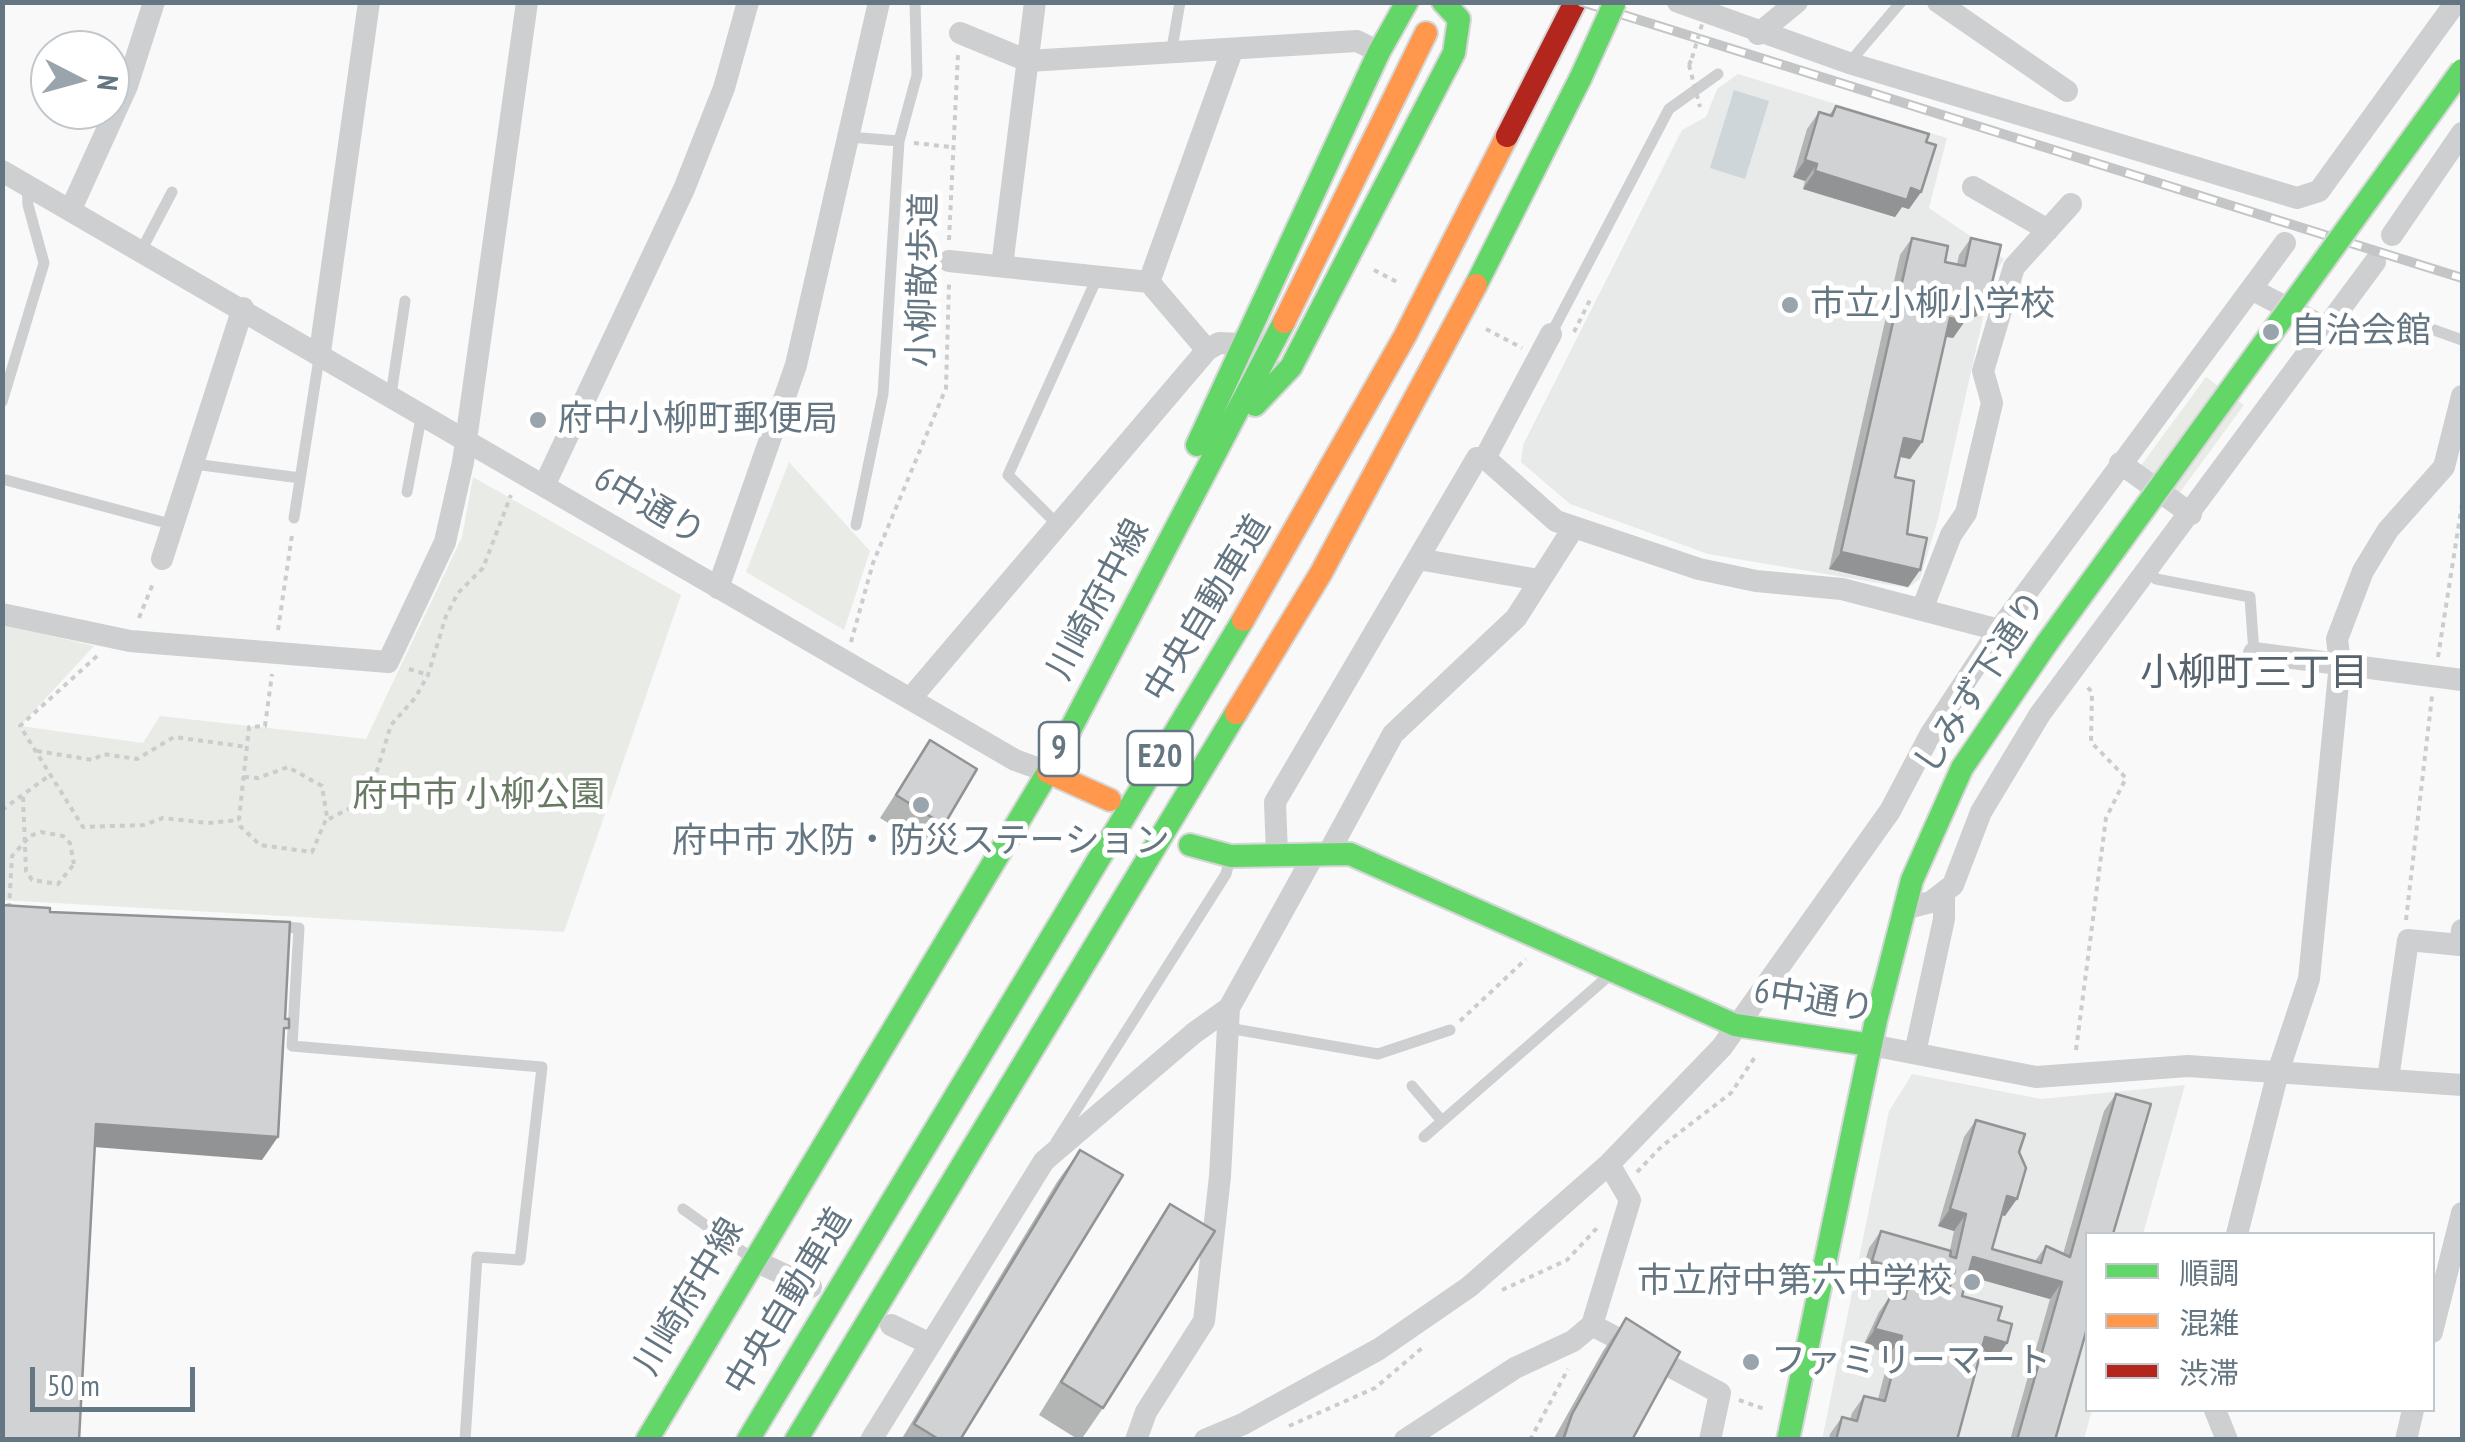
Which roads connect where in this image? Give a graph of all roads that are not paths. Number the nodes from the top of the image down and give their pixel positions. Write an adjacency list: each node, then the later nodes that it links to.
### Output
1 (154, 2): 37 (street)
2 (369, 2): 56 (street)
3 (527, 2): 62 (street)
4 (748, 2): 68 (street)
5 (880, 2): 30 (street)
6 (915, 2): 31 (lane)
7 (1036, 2): 24 (street)
8 (1180, 2): 23 (lane)
9 (1407, 2): 22 (main road)
10 (1443, 2): 61 (main road)
11 (1575, 2): 126 (main road, 中央自動車道 / E20)
12 (1614, 2): 127 (main road, E20, bridge)
13 (1798, 2): 20 (street)
14 (1901, 2): 25 (lane)
15 (1938, 2): 28 (street)
16 (2456, 2): 25 (street)
17 (1692, 8): 20 (street)
18 (960, 33): 24 (street)
19 (1426, 33): 61 (main road, 川崎府中線 / 9)
20 (1758, 34): 25 (street)
21 (1232, 51): 22 (street); 23 (street); 46 (street)
22 (1378, 52): 54 (main road)
23 (1171, 54): 24 (street)
24 (1028, 61): 44 (street)
25 (1849, 63)
26 (2462, 70): 96 (main road, しみず下通り, bridge)
27 (1718, 74): 52 (lane)
28 (2066, 92)
29 (2462, 133): 39 (street)
30 (849, 137): 31 (lane); 81 (street)
31 (899, 141): 74 (lane)
32 (2, 171): 33 (street, 6中通り)
33 (27, 184): 37 (street, 6中通り); 59 (lane)
34 (1972, 187): 38 (street)
35 (172, 192): 41 (lane)
36 (2071, 204): 38 (street)
37 (71, 209): 41 (street, 6中通り)
38 (2048, 230): 82 (street)
39 (2392, 235)
40 (2285, 242): 47 (street)
41 (142, 250): 49 (street, 6中通り)
42 (949, 261): 44 (street)
43 (2375, 262): 51 (street)
44 (1002, 266): 45 (street)
45 (1097, 278): 46 (street); 72 (lane)
46 (1149, 282): 55 (street)
47 (2251, 288): 51 (street); 64 (street)
48 (404, 301): 57 (lane)
49 (243, 308): 56 (street, 6中通り); 65 (street)
50 (2423, 326): 53 (lane)
51 (2326, 328): 70 (street)
52 (1562, 334): 63 (street)
53 (2462, 340)
54 (1241, 344): 55 (street); 76 (main road)
55 (1207, 350): 72 (street)
56 (320, 352): 57 (street, 6中通り); 66 (lane)
57 (391, 395): 60 (street, 6中通り)
58 (2462, 396): 86 (street)
59 (2, 402)
60 (422, 413): 62 (street, 6中通り); 69 (lane)
61 (1225, 437): 76 (main road, 川崎府中線 / 9)
62 (467, 440): 68 (street, 6中通り); 83 (street)
63 (1485, 458): 75 (street); 78 (street)
64 (2120, 463): 70 (street); 84 (street)
65 (194, 464): 66 (lane); 73 (street)
66 (300, 478): 71 (lane)
67 (2, 479): 73 (lane)
68 (544, 486): 81 (street, 6中通り)
69 (406, 492)
70 (2190, 514): 79 (street)
71 (294, 518)
72 (1056, 523): 88 (street)
73 (174, 525): 77 (street)
74 (856, 525)
75 (1574, 527): 80 (street); 82 (street)
76 (1174, 533): 89 (main road, 川崎府中線 / 9)
77 (162, 559)
78 (1418, 559): 80 (street); 93 (street)
79 (2145, 565): 85 (lane); 95 (street)
80 (1539, 580): 92 (street)
81 (718, 588): 88 (street, 6中通り)
82 (1923, 608): 84 (street)
83 (2, 614)
84 (1999, 630): 101 (street)
85 (2254, 654): 86 (street)
86 (2340, 663): 87 (street); 105 (street)
87 (2462, 680)
88 (910, 699): 89 (street, 6中通り)
89 (1048, 772): 90 (main road, 6中通り); 116 (main road, 川崎府中線 / 9)
90 (1110, 800)
91 (1190, 844): 94 (main road, 6中通り)
92 (1322, 853): 93 (main road, 6中通り); 99 (main road, 6中通り); 100 (street)
93 (1277, 854): 94 (main road, 6中通り)
94 (1231, 856): 111 (lane)
95 (1944, 895): 96 (street); 104 (street)
96 (1903, 909): 103 (main road, しみず下通り)
97 (261, 926): 124 (lane)
98 (2462, 930): 106 (street)
99 (1615, 970): 101 (main road, 6中通り); 109 (lane)
100 (1228, 1018): 102 (lane); 111 (street); 129 (street)
101 (1735, 1025): 103 (main road, 6中通り); 112 (street)
102 (1450, 1030)
103 (1871, 1044): 104 (street, 6中通り); 133 (main road, しみず下通り)
104 (1915, 1053): 105 (street, 6中通り)
105 (2278, 1072): 106 (street, 6中通り); 115 (street)
106 (2388, 1079): 107 (street, 6中通り)
107 (2462, 1085)
108 (1412, 1086): 109 (lane)
109 (1442, 1120): 110 (lane)
110 (1424, 1137)
111 (1044, 1161): 121 (street)
112 (1608, 1164): 120 (street); 130 (street)
113 (683, 1209): 116 (lane)
114 (2462, 1213): 118 (street)
115 (2238, 1232)
116 (753, 1260): 117 (street); 125 (main road, 川崎府中線 / 9)
117 (811, 1287)
118 (2435, 1320)
119 (891, 1325): 121 (street)
120 (1592, 1325): 131 (street); 132 (street)
121 (930, 1344): 128 (street)
122 (2215, 1412): 134 (street)
123 (2413, 1412): 135 (street)
124 (465, 1440)
125 (647, 1440)
126 (748, 1440)
127 (796, 1440)
128 (872, 1440)
129 (1136, 1440)
130 (1205, 1440)
131 (1405, 1440)
132 (1710, 1440)
133 (1788, 1440)
134 (2227, 1440)
135 (2406, 1440)

